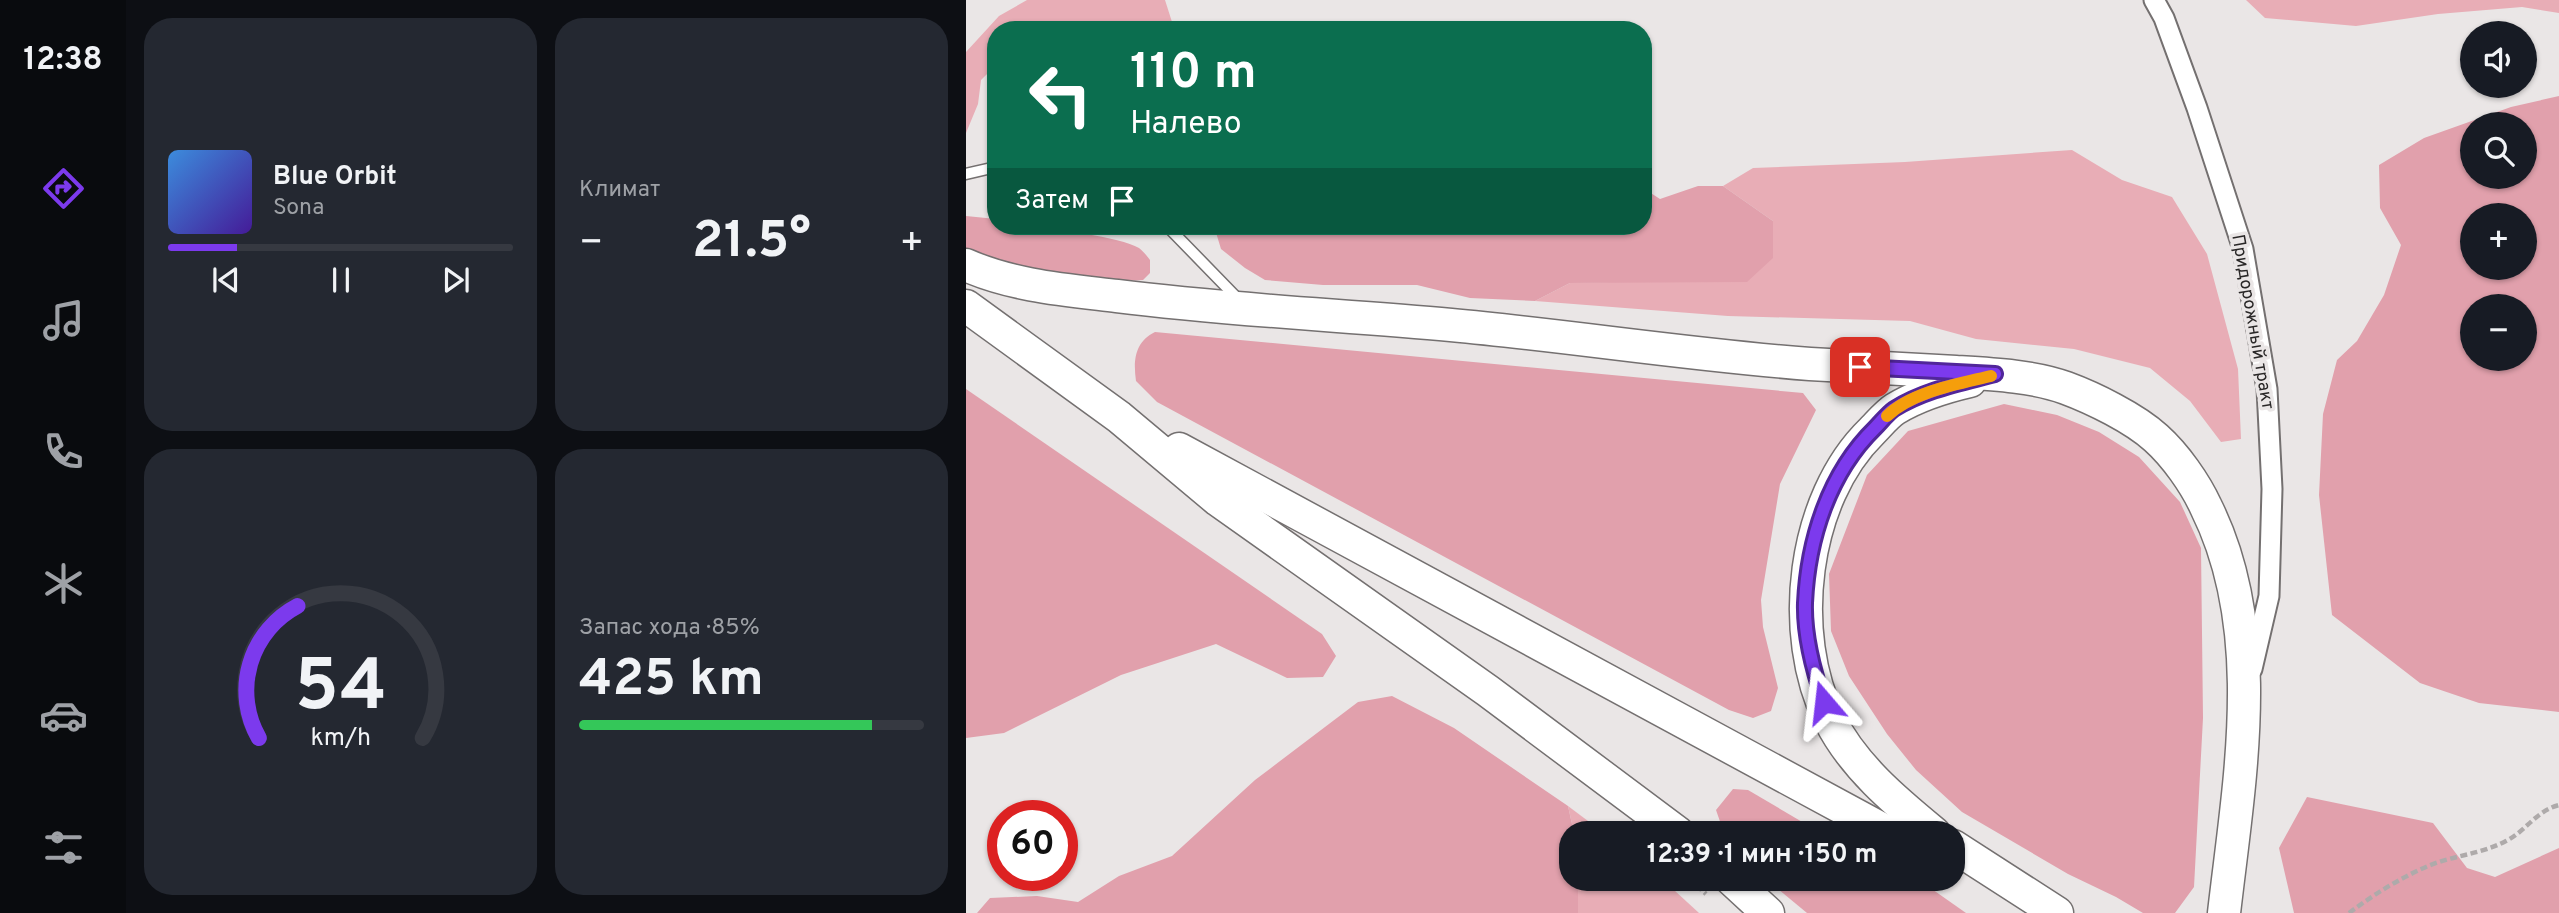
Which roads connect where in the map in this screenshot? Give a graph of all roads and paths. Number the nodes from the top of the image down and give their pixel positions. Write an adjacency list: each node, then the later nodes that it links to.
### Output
1 (2154, 0): 10 (street, Придорожный тракт)
2 (987, 169): 3 (lane)
3 (966, 174)
4 (1176, 235): 7 (lane)
5 (966, 265): 7 (main road)
6 (966, 306): 9 (main road)
7 (1249, 310): 8 (main road)
8 (1995, 374): 10 (main road); 14 (main road)
9 (1119, 417): 12 (main road); 13 (main road)
10 (2245, 697): 21 (main road)
11 (2559, 805): 22 (path)
12 (1662, 821)
13 (1867, 821)
14 (1919, 821)
15 (1965, 854): 20 (main road)
16 (1965, 873): 19 (main road)
17 (1744, 891): 18 (main road)
18 (1768, 913)
19 (2041, 913)
20 (2057, 913)
21 (2224, 913)
22 (2349, 913)

